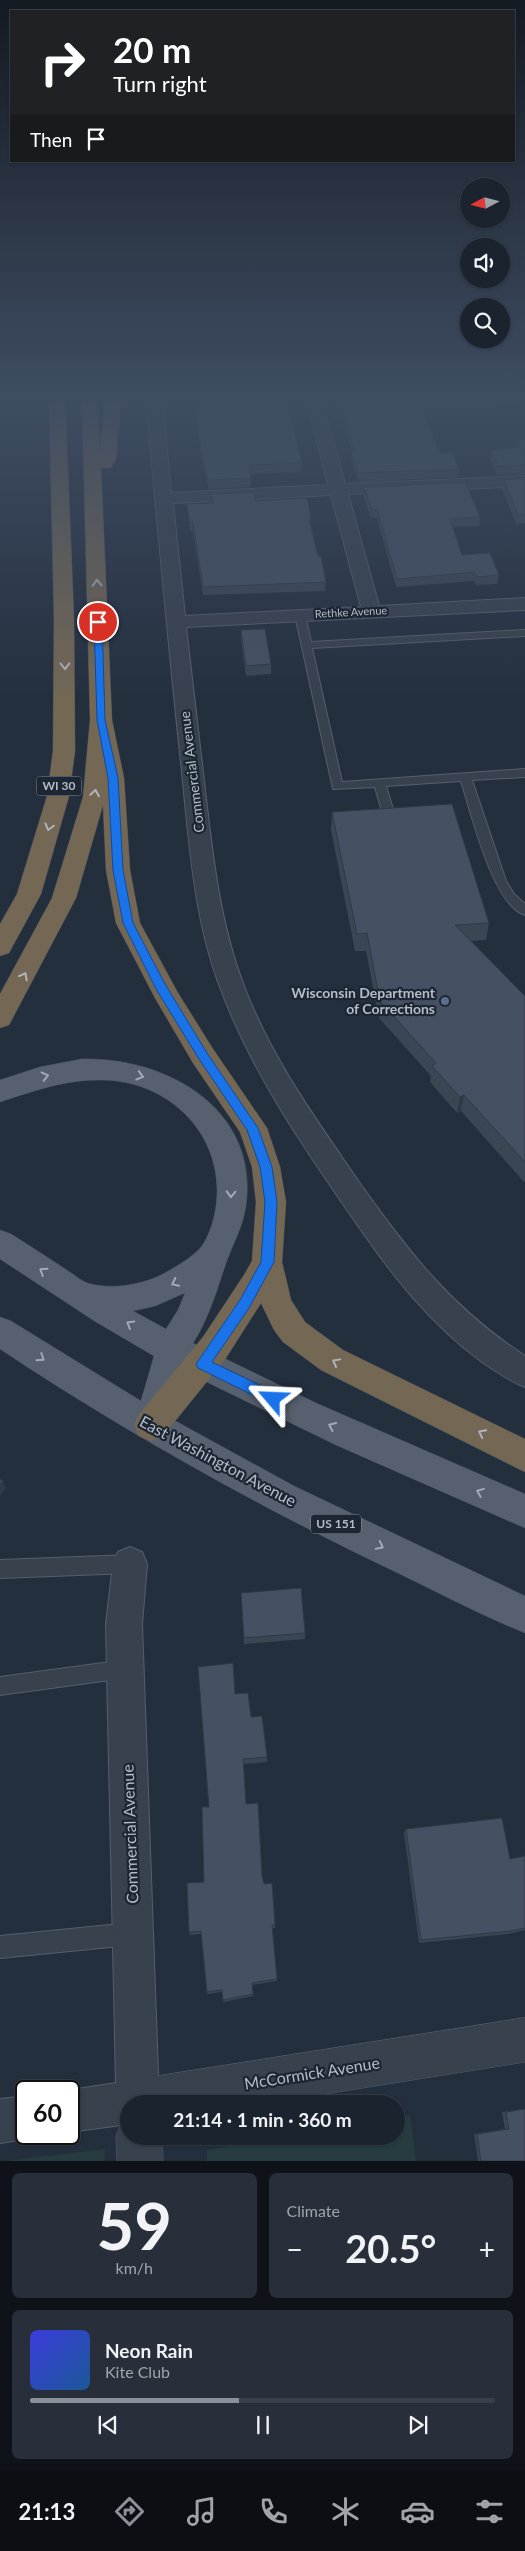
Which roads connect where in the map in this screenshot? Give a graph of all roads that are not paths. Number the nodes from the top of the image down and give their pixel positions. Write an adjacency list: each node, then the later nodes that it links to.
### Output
1 (164, 498): 10 (street, Commercial Avenue)
2 (50, 499): 9 (highway)
3 (60, 499): 9 (highway, WI 30)
4 (94, 499): 13 (highway, WI 30, one-way to 4)
5 (340, 499): 7 (street)
6 (525, 604): 7 (street, Rethke Avenue)
7 (371, 611): 8 (street, Rethke Avenue)
8 (300, 615): 10 (street, Rethke Avenue); 12 (lane)
9 (64, 618): 19 (highway, WI 30, one-way to 19)
10 (176, 622): 29 (street, Commercial Avenue)
11 (525, 633): 12 (lane)
12 (306, 645): 16 (lane)
13 (101, 720): 20 (highway, WI 30, one-way to 13); 24 (highway)
14 (525, 773): 15 (lane)
15 (465, 777): 16 (lane); 18 (lane)
16 (380, 783): 17 (lane)
17 (390, 819)
18 (525, 911)
19 (1, 946)
20 (0, 1018)
21 (0, 1091): 23 (main road, one-way to 23)
22 (0, 1242): 25 (main road, one-way to 22)
23 (214, 1254): 25 (main road, one-way to 25); 27 (main road)
24 (267, 1262): 28 (highway); 31 (highway, one-way to 24)
25 (84, 1298): 27 (main road, one-way to 25)
26 (0, 1331): 30 (main road, East Washington Avenue / US 151, one-way to 30)
27 (173, 1349): 28 (main road); 30 (main road)
28 (203, 1364): 30 (highway); 32 (main road, one-way to 28)
29 (525, 1373)
30 (151, 1425): 35 (main road, East Washington Avenue / US 151, one-way to 35)
31 (525, 1456)
32 (525, 1511)
33 (130, 1564): 34 (lane); 36 (street, Commercial Avenue)
34 (0, 1569)
35 (525, 1615)
36 (125, 1669): 37 (lane); 38 (street, Commercial Avenue)
37 (0, 1686)
38 (133, 1934): 39 (lane); 41 (street, Commercial Avenue)
39 (0, 1947)
40 (525, 2040): 42 (street, McCormick Avenue)
41 (138, 2095)
42 (238, 2095)
43 (80, 2111): 44 (street, McCormick Avenue)
44 (120, 2113)
45 (15, 2119): 46 (street)
46 (0, 2121)
47 (140, 2145): 48 (street, Commercial Avenue)
48 (140, 2161)

